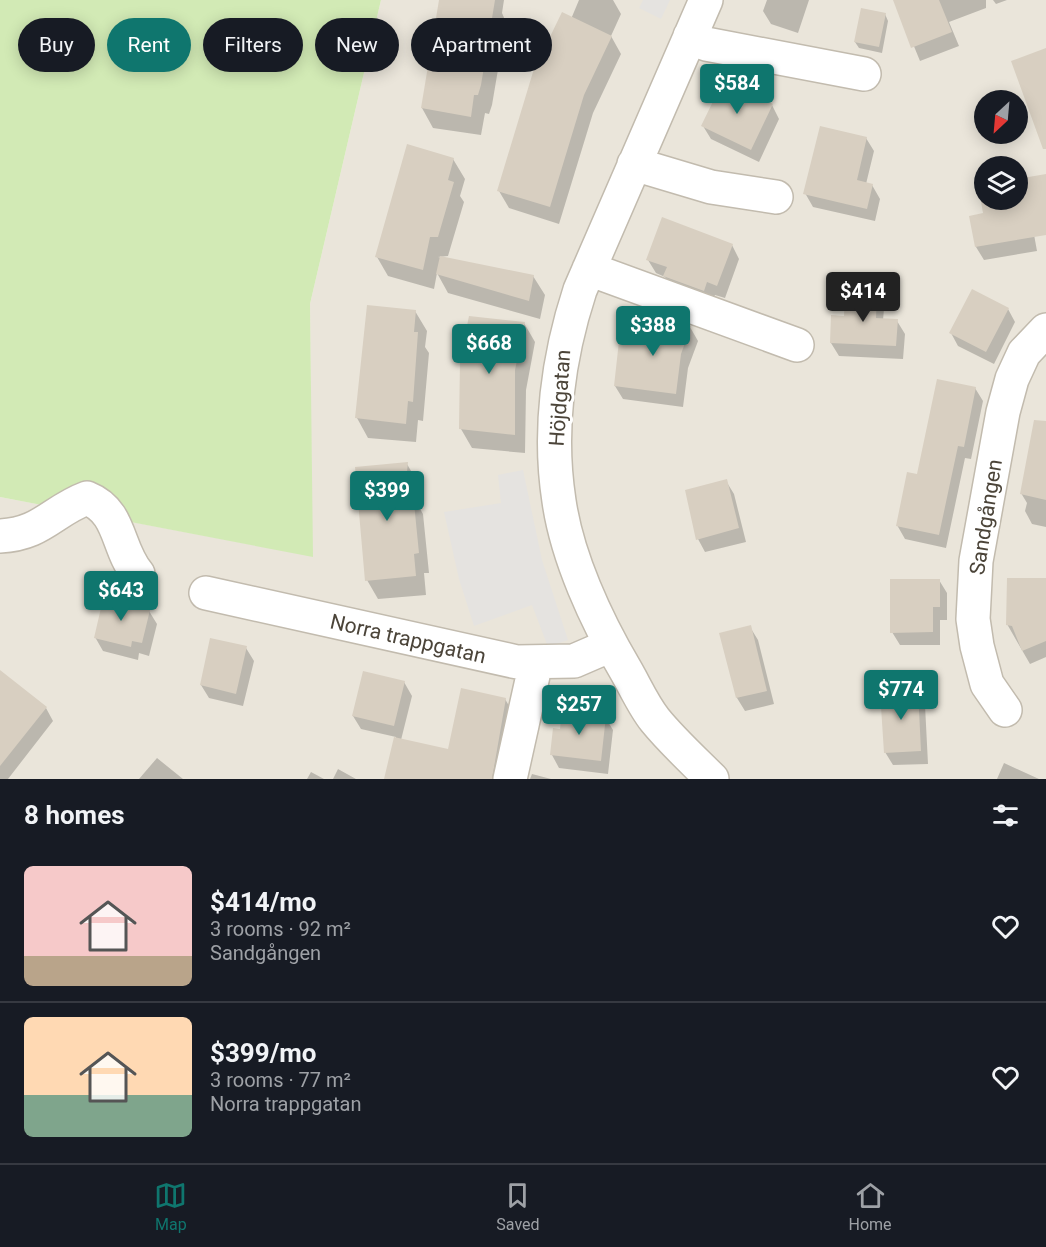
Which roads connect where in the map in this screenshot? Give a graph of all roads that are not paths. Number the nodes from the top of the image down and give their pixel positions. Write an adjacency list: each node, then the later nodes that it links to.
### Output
1 (706, 0): 2 (street, Höjdgatan)
2 (690, 36): 3 (street); 4 (street, Höjdgatan)
3 (864, 74)
4 (633, 164): 5 (street); 6 (street, Höjdgatan)
5 (776, 197)
6 (589, 269): 8 (street); 12 (street, Höjdgatan)
7 (1046, 330): 14 (street, Sandgången)
8 (797, 345)
9 (0, 536): 10 (street)
10 (138, 574)
11 (206, 593): 13 (street, Norra trappgatan)
12 (611, 645): 13 (street, Norra trappgatan); 16 (street, Höjdgatan)
13 (536, 662): 15 (street)
14 (1005, 710)
15 (510, 779)
16 (712, 779)

